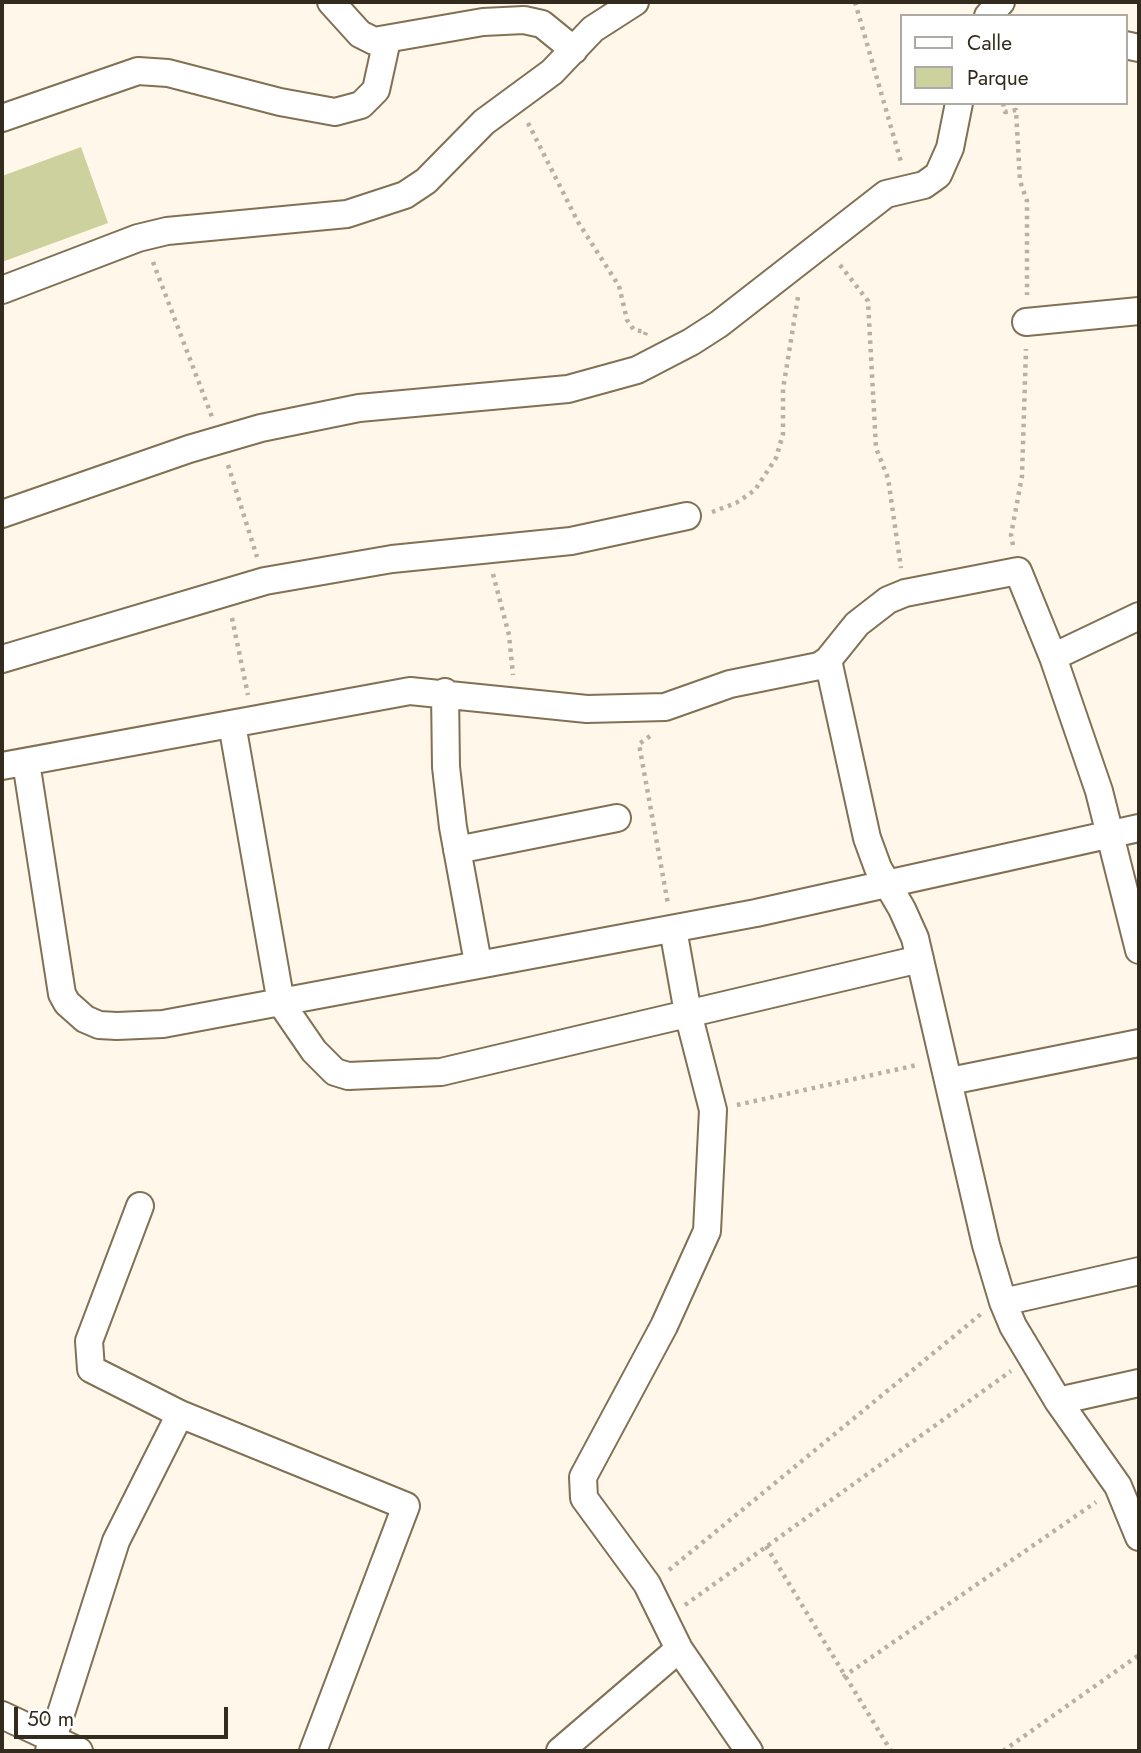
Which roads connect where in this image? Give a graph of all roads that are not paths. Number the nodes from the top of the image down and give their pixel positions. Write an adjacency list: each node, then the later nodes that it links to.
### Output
1 (331, 2): 3 (street)
2 (635, 2): 4 (street)
3 (387, 40): 4 (street); 6 (street)
4 (574, 50): 7 (street)
5 (959, 105): 10 (street)
6 (2, 118)
7 (2, 290)
8 (1139, 311): 9 (street)
9 (1026, 322)
10 (2, 514)
11 (687, 516): 14 (street)
12 (1139, 616): 13 (street)
13 (1053, 657): 15 (street); 21 (street)
14 (2, 659)
15 (828, 660): 16 (street); 23 (street)
16 (445, 692): 17 (street); 22 (street)
17 (232, 724): 18 (street); 28 (street)
18 (14, 764): 28 (street)
19 (617, 818): 22 (street)
20 (1139, 828): 21 (street)
21 (1112, 834): 23 (street); 25 (street)
22 (457, 850): 27 (street)
23 (887, 885): 24 (street); 26 (street)
24 (673, 929): 27 (street); 29 (street)
25 (1139, 950)
26 (920, 959): 29 (street); 31 (street)
27 (478, 964): 28 (street)
28 (281, 1003): 29 (street)
29 (688, 1013): 39 (street)
30 (1139, 1043): 31 (street)
31 (950, 1081): 34 (street)
32 (140, 1206): 37 (street)
33 (1139, 1271): 34 (street)
34 (1003, 1302): 36 (street)
35 (1139, 1383): 36 (street)
36 (1058, 1401): 38 (street)
37 (180, 1414): 41 (street); 43 (street)
38 (1139, 1537)
39 (679, 1649): 44 (street); 45 (street)
40 (2, 1715): 41 (street)
41 (51, 1745): 42 (street)
42 (79, 1751)
43 (313, 1751)
44 (560, 1751)
45 (749, 1751)

